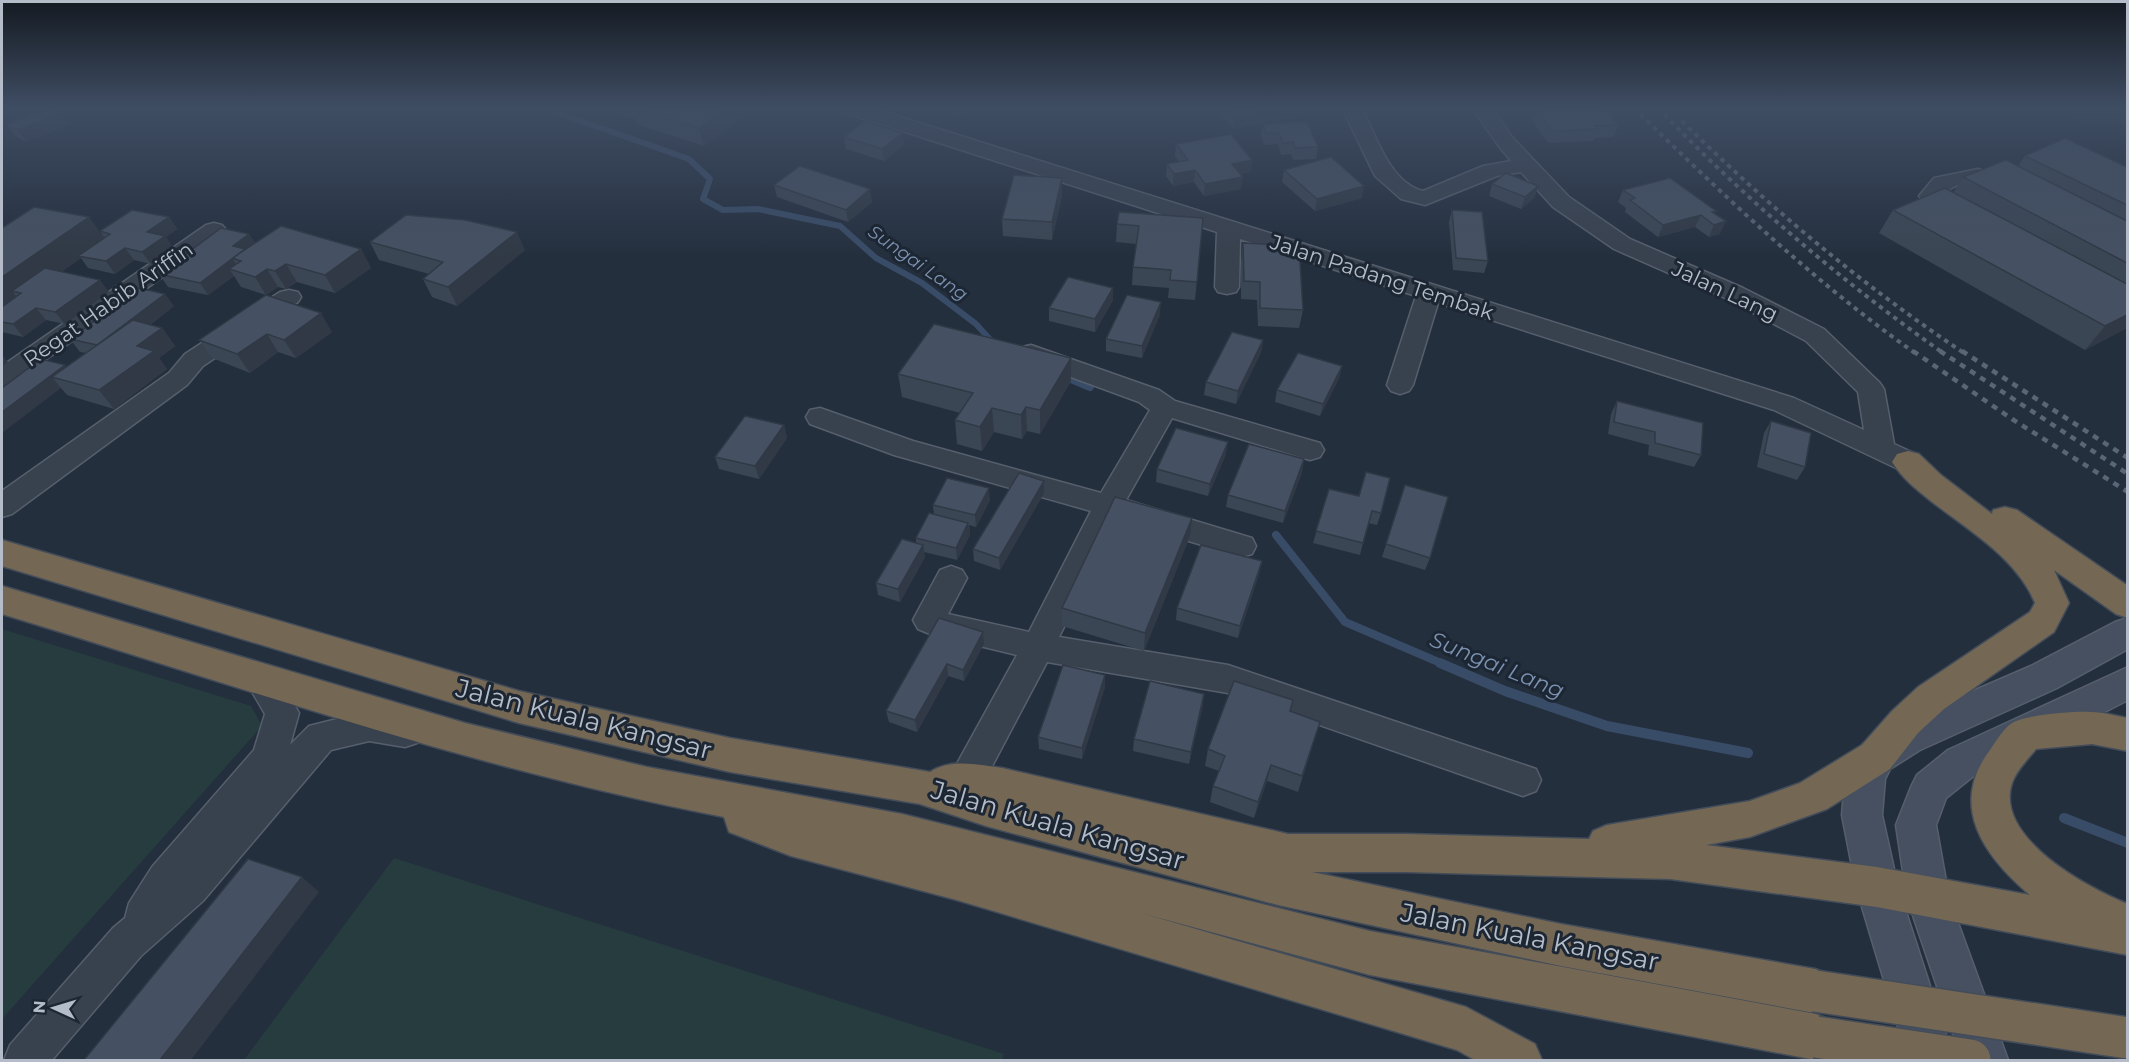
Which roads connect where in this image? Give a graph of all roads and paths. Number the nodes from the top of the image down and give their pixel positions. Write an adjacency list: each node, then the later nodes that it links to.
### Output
1 (1023, 158): 6 (street, Jalan Padang Tembak)
2 (1377, 158): 4 (street)
3 (1521, 158): 4 (street, Jalan Lang)
4 (1527, 164): 18 (street, Jalan Lang)
5 (2016, 191): 8 (street)
6 (1229, 228): 9 (street); 10 (street, Jalan Padang Tembak)
7 (214, 230): 13 (street, Regat Habib Ariffin)
8 (1983, 230)
9 (1227, 287)
10 (1429, 292): 14 (street); 18 (street, Jalan Padang Tembak)
11 (289, 297): 19 (street)
12 (1026, 351): 15 (street)
13 (2, 378)
14 (1400, 385)
15 (1165, 407): 17 (street); 20 (street)
16 (820, 417): 20 (street)
17 (1310, 450)
18 (1894, 456): 25 (highway); 33 (highway)
19 (2, 506)
20 (1108, 506): 21 (street); 27 (street)
21 (1241, 546)
22 (2, 553): 37 (highway, Jalan Kuala Kangsar)
23 (951, 578): 27 (street)
24 (2, 600): 28 (highway, Jalan Kuala Kangsar)
25 (2127, 604)
26 (2127, 632): 33 (main road)
27 (1038, 647): 34 (street); 35 (street)
28 (261, 678): 30 (highway, Jalan Kuala Kangsar); 43 (street)
29 (2127, 682): 31 (main road)
30 (430, 729): 36 (highway, Jalan Kuala Kangsar); 43 (street)
31 (2025, 734): 32 (highway); 40 (main road); 41 (highway)
32 (2127, 735)
33 (1875, 757): 38 (highway); 39 (main road)
34 (966, 780): 37 (highway); 38 (highway)
35 (1523, 780)
36 (647, 785): 46 (highway); 48 (highway, Jalan Kuala Kangsar, bridge)
37 (920, 786): 44 (highway, Jalan Kuala Kangsar, bridge)
38 (1538, 856): 39 (highway)
39 (1877, 887): 40 (highway); 47 (main road)
40 (1928, 898): 42 (highway); 49 (main road)
41 (2127, 925)
42 (2127, 934)
43 (128, 942): 45 (street)
44 (2127, 1038)
45 (25, 1060)
46 (1519, 1060)
47 (1930, 1060)
48 (1970, 1060)
49 (1985, 1060)

